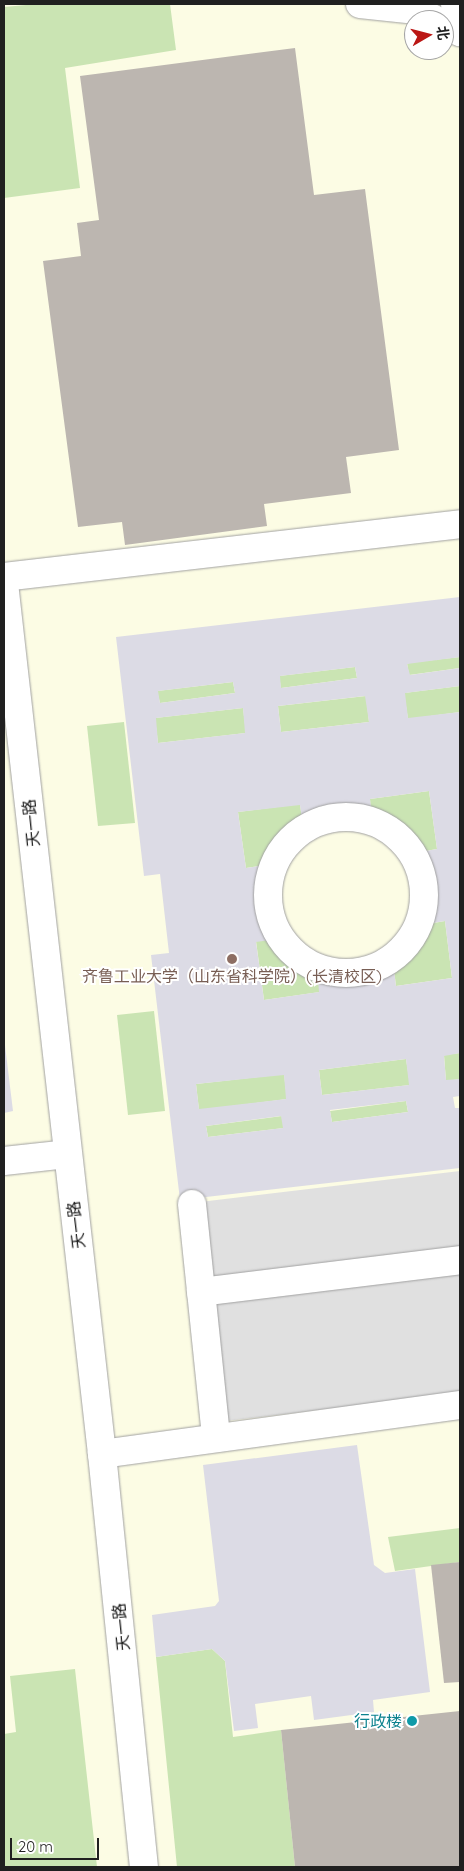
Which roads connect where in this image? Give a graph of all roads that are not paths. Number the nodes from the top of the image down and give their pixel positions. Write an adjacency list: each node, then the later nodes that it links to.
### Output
1 (360, 4): 3 (street)
2 (455, 4): 4 (street)
3 (417, 10)
4 (460, 16)
5 (460, 524): 6 (street)
6 (4, 577)
7 (4, 583): 8 (street, 天一路)
8 (11, 718): 10 (street, 天一路)
9 (423, 888): 9 (street)
10 (67, 1154): 11 (street); 17 (street, 天一路)
11 (4, 1161)
12 (192, 1204): 14 (street)
13 (460, 1260): 14 (street)
14 (201, 1292): 16 (street)
15 (460, 1405): 16 (street)
16 (216, 1438): 17 (street)
17 (102, 1454): 18 (street, 天一路)
18 (144, 1867)

